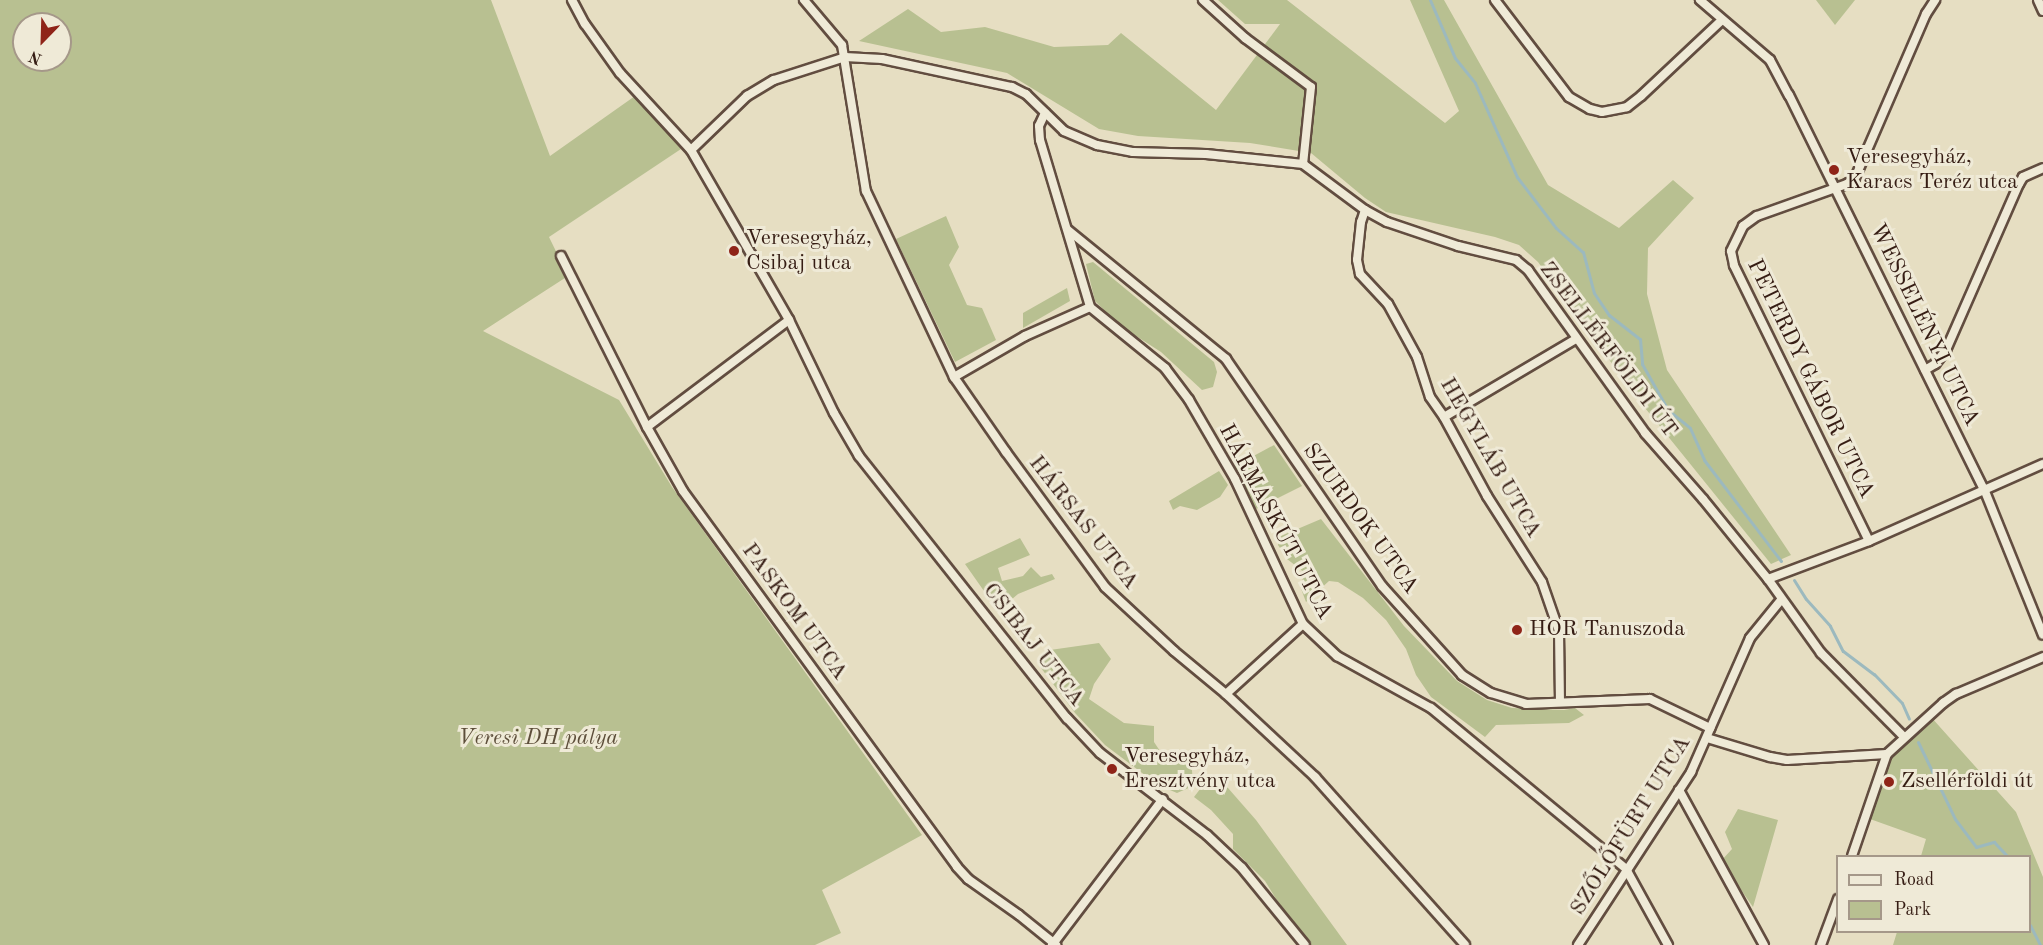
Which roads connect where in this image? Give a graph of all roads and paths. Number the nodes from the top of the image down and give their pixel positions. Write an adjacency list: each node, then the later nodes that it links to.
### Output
1 (572, 0): 12 (street, CSIBAJ UTCA)
2 (804, 0): 10 (street, HÁRSAS UTCA)
3 (1203, 0): 13 (street)
4 (1496, 0): 9 (street)
5 (1700, 0): 9 (street, WESSELÉNYI UTCA)
6 (1935, 0): 15 (street)
7 (2038, 0): 8 (street)
8 (2043, 11)
9 (1722, 20): 15 (street, WESSELÉNYI UTCA)
10 (844, 57): 11 (street); 12 (street); 23 (street, HÁRSAS UTCA)
11 (1045, 113): 13 (street); 17 (street)
12 (691, 150): 20 (street, CSIBAJ UTCA)
13 (1303, 164): 16 (street, ZSELLÉRFÖLDI ÚT)
14 (2043, 168): 22 (street)
15 (1837, 188): 22 (street, WESSELÉNYI UTCA); 28 (street, PETERDY GÁBOR UTCA)
16 (1365, 210): 21 (street, ZSELLÉRFÖLDI ÚT); 24 (street, HEGYLÁB UTCA)
17 (1068, 230): 19 (street); 35 (street, SZURDOK UTCA)
18 (561, 256): 25 (street, PASKOM UTCA)
19 (1090, 307): 23 (street); 31 (street, HÁRMASKÚT UTCA)
20 (789, 320): 25 (street); 41 (street, CSIBAJ UTCA)
21 (1576, 339): 24 (street); 29 (street, ZSELLÉRFÖLDI ÚT)
22 (1925, 370): 27 (street, WESSELÉNYI UTCA)
23 (954, 377): 34 (street, HÁRSAS UTCA)
24 (1444, 417): 35 (street, HEGYLÁB UTCA)
25 (647, 427): 45 (street, PASKOM UTCA)
26 (2043, 464): 27 (street)
27 (1984, 489): 28 (street); 32 (street, WESSELÉNYI UTCA)
28 (1869, 541): 29 (street)
29 (1768, 579): 30 (street, ZSELLÉRFÖLDI ÚT)
30 (1781, 600): 36 (street, SZŐLŐFÜRT UTCA); 37 (street, ZSELLÉRFÖLDI ÚT)
31 (1303, 624): 34 (street); 43 (street, HÁRMASKÚT UTCA)
32 (2043, 635)
33 (2043, 657): 37 (street)
34 (1226, 694): 47 (street, HÁRSAS UTCA)
35 (1560, 702): 36 (street, SZURDOK UTCA)
36 (1710, 728): 38 (street, SZŐLŐFÜRT UTCA)
37 (1904, 737): 39 (street)
38 (1707, 738): 39 (street); 40 (street, SZŐLŐFÜRT UTCA)
39 (1887, 754): 42 (street)
40 (1678, 790): 43 (street, SZŐLŐFÜRT UTCA); 50 (street)
41 (1162, 800): 45 (street); 46 (street, CSIBAJ UTCA)
42 (1852, 855)
43 (1626, 869): 48 (street, SZŐLŐFÜRT UTCA); 49 (street, HÁRMASKÚT UTCA)
44 (1836, 904): 51 (street)
45 (1054, 944)
46 (1305, 945)
47 (1466, 945)
48 (1578, 945)
49 (1668, 945)
50 (1764, 945)
51 (1821, 945)

